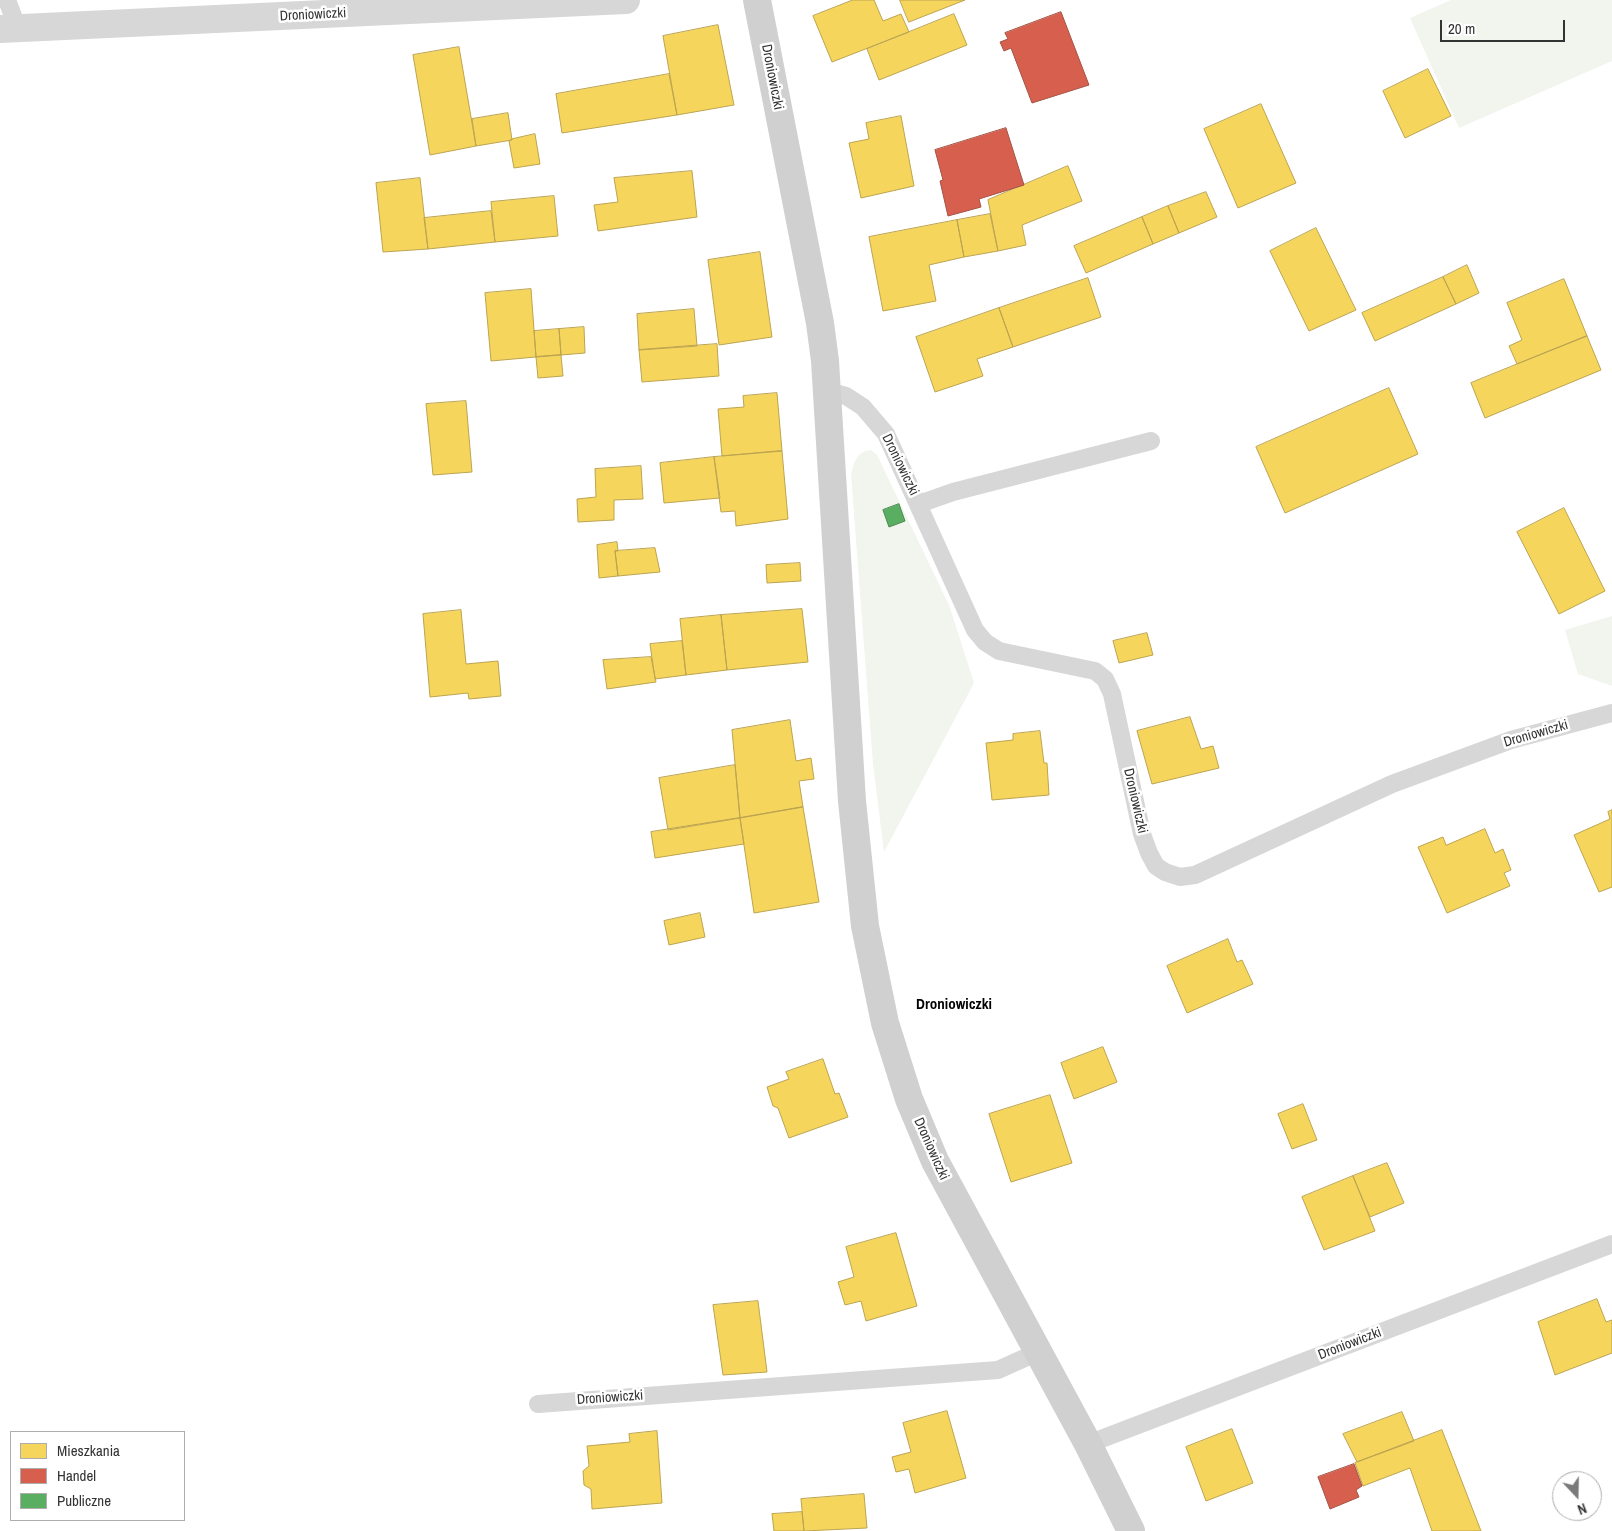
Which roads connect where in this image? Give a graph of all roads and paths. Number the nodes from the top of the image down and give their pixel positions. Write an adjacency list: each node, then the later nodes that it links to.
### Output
1 (7, 0): 5 (lane)
2 (626, 0): 4 (street, Droniowiczki)
3 (757, 0): 6 (street, Droniowiczki)
4 (528, 3): 5 (street, Droniowiczki)
5 (9, 29)
6 (828, 391): 8 (lane, Droniowiczki); 11 (street, Droniowiczki)
7 (1151, 441): 8 (lane)
8 (920, 504): 9 (lane, Droniowiczki)
9 (1612, 713)
10 (1612, 1244): 13 (lane, Droniowiczki)
11 (1038, 1352): 12 (lane, Droniowiczki); 13 (street, Droniowiczki)
12 (538, 1404)
13 (1088, 1444): 14 (street, Droniowiczki)
14 (1131, 1531)

